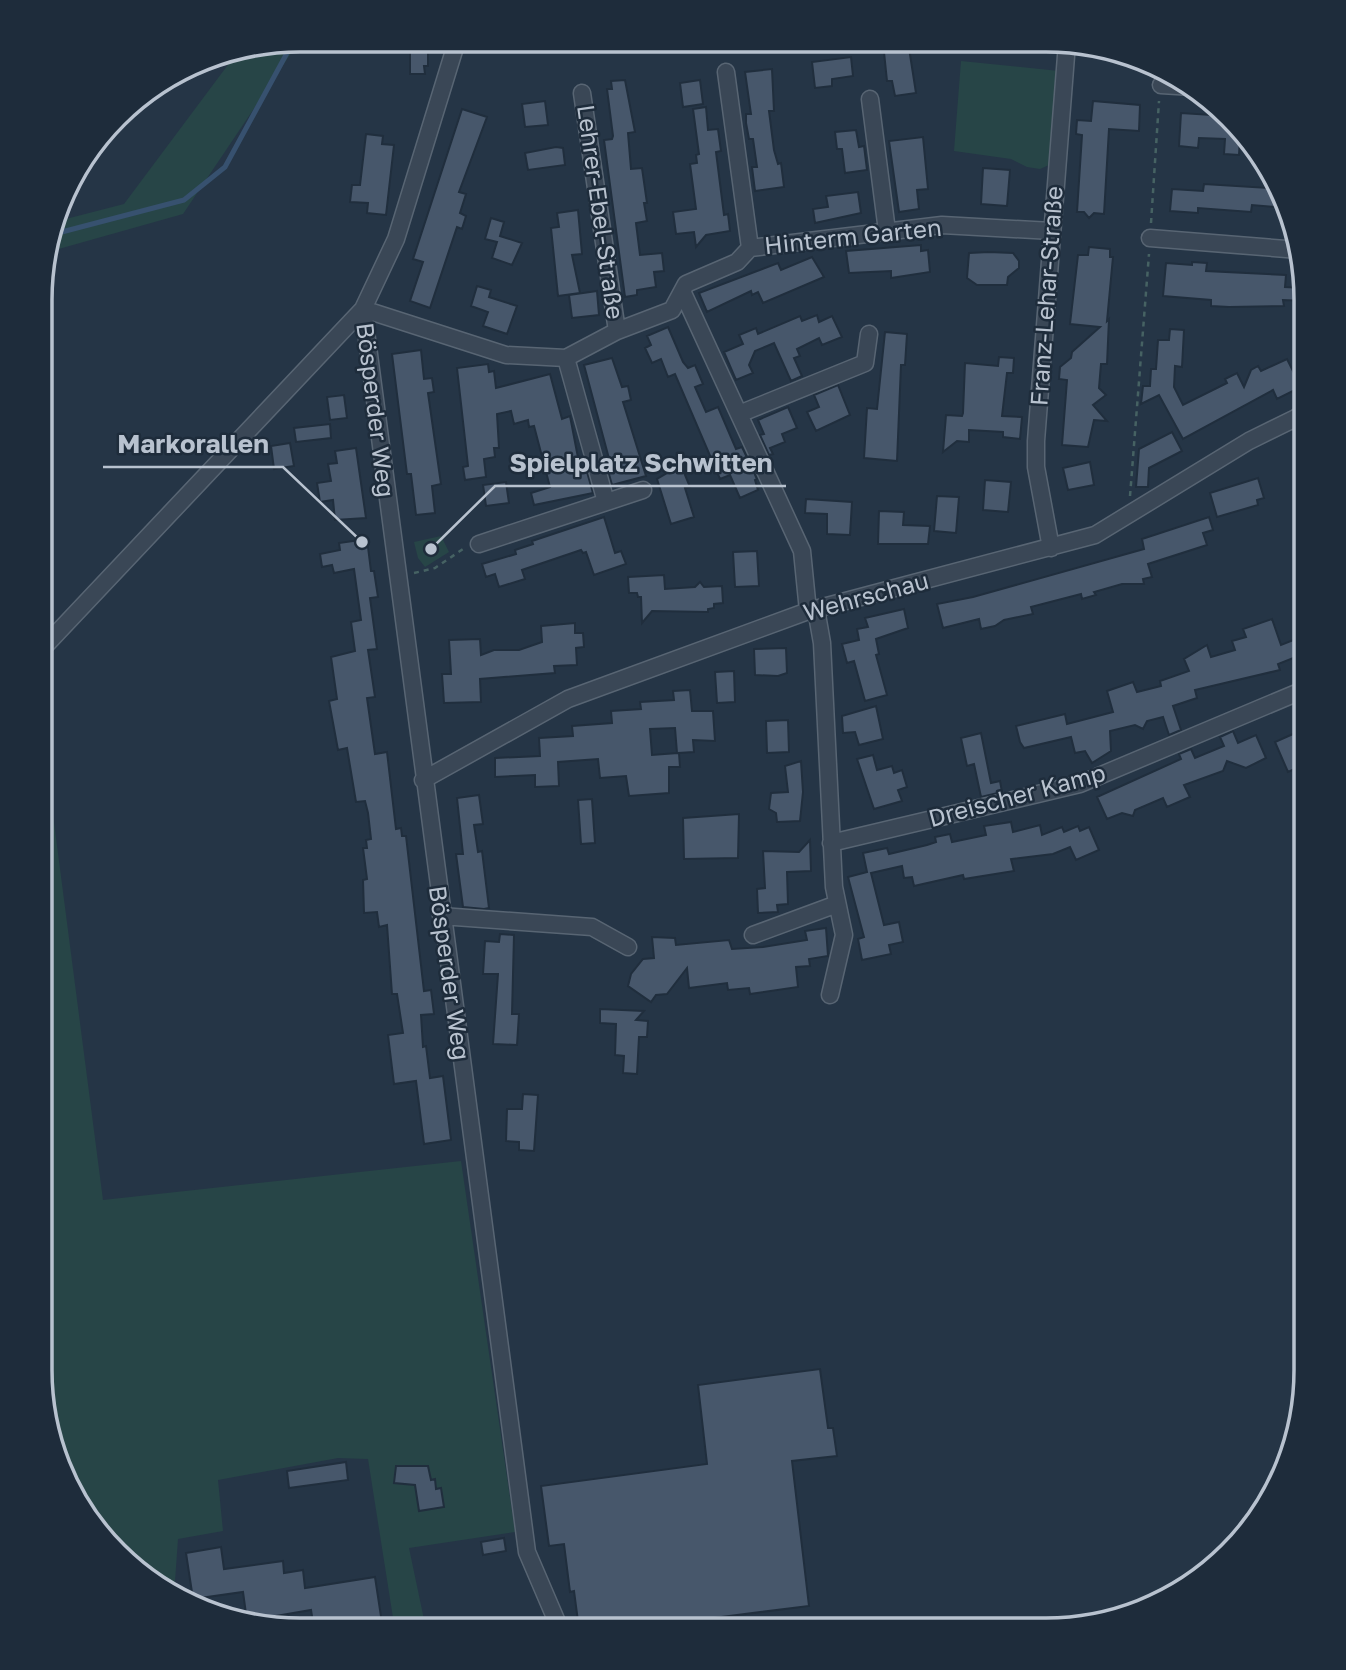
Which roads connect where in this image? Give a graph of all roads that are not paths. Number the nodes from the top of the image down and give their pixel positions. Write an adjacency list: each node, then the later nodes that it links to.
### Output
1 (453, 53): 14 (street)
2 (1066, 54): 9 (street, Franz-Lehar-Straße)
3 (726, 72): 11 (street)
4 (1160, 85): 5 (street)
5 (1168, 85)
6 (582, 93): 15 (street, Lehrer-Ebel-Straße)
7 (870, 99): 8 (street)
8 (887, 231): 9 (street, Hinterm Garten); 11 (street, Hinterm Garten)
9 (1052, 231): 23 (street, Franz-Lehar-Straße)
10 (1150, 238): 12 (street)
11 (750, 248): 13 (street, Hinterm Garten)
12 (1288, 249)
13 (682, 293): 15 (street, Hinterm Garten); 18 (street)
14 (363, 309): 17 (street); 25 (street); 27 (street, Bösperder Weg)
15 (617, 331): 17 (street, Hinterm Garten)
16 (869, 334): 18 (street)
17 (566, 358): 21 (street)
18 (739, 414): 24 (street)
19 (1294, 418): 23 (street, Wehrschau)
20 (643, 490): 21 (street)
21 (606, 502): 22 (street)
22 (479, 544)
23 (1051, 548): 24 (street, Wehrschau)
24 (812, 610): 27 (street, Wehrschau); 28 (street)
25 (52, 638)
26 (1294, 694): 28 (street, Dreischer Kamp)
27 (423, 780): 30 (street, Bösperder Weg)
28 (831, 843): 29 (street)
29 (837, 904): 31 (street); 33 (street)
30 (441, 916): 32 (street); 34 (street, Bösperder Weg)
31 (753, 935)
32 (628, 947)
33 (830, 995)
34 (555, 1618)

